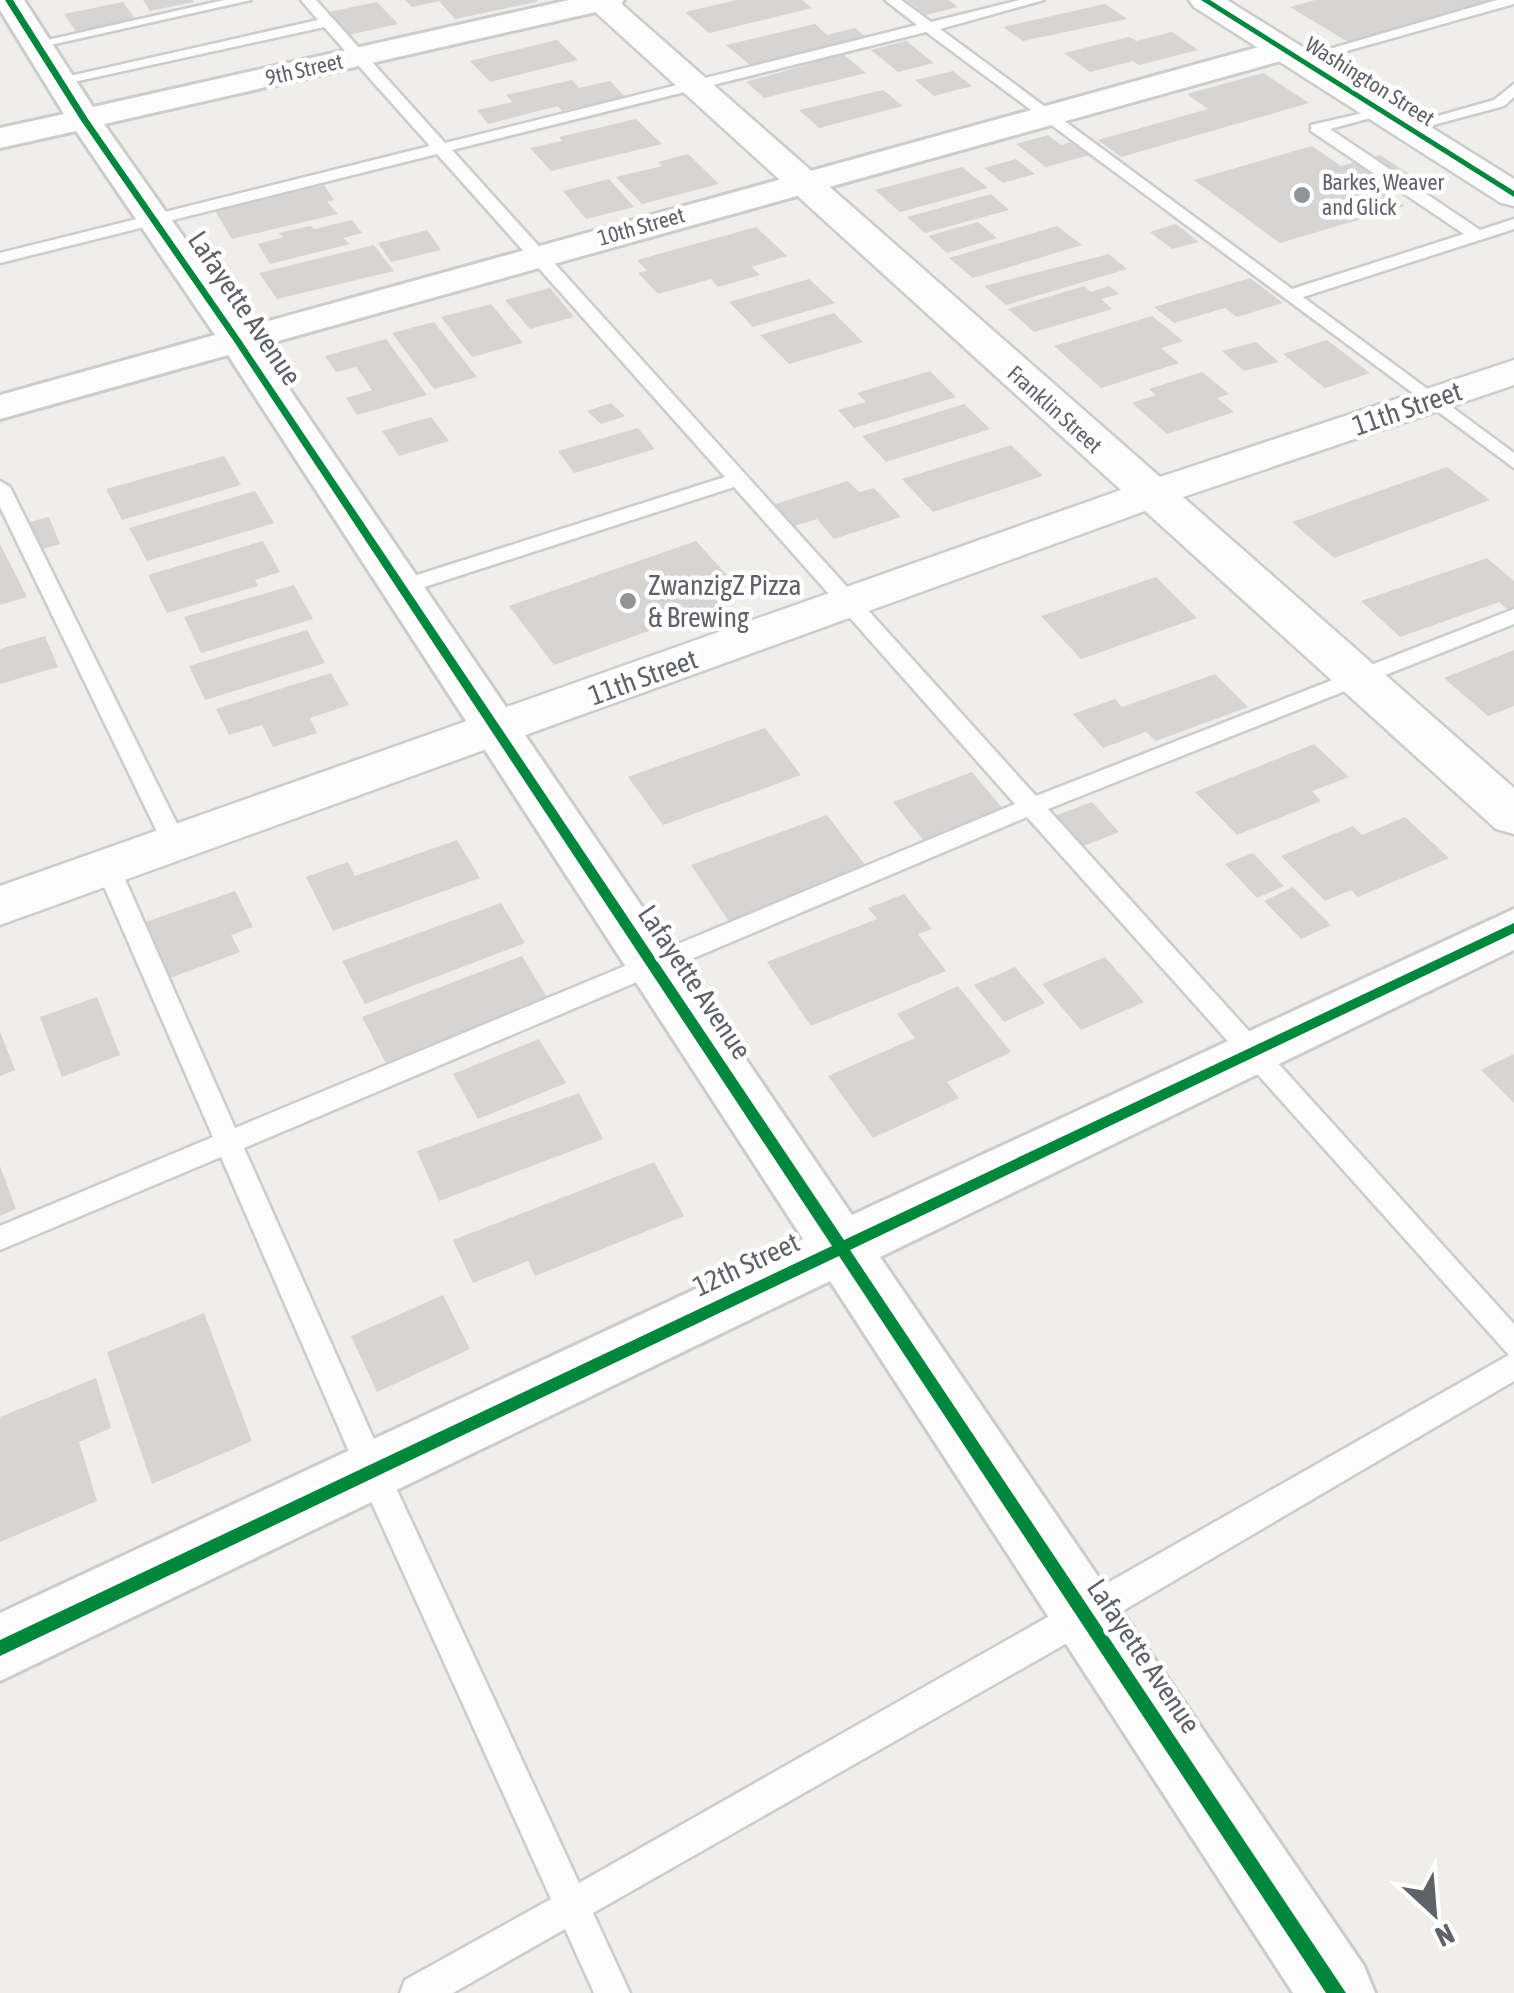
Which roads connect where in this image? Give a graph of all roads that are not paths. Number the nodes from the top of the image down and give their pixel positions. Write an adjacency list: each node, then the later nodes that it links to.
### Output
1 (9, 0): 11 (street, Lafayette Avenue)
2 (244, 0): 11 (lane)
3 (308, 0): 9 (lane)
4 (892, 0): 10 (lane)
5 (1037, 0): 10 (lane)
6 (1513, 0): 12 (lane)
7 (602, 1): 13 (street, 9th Street); 15 (street, Franklin Street)
8 (1216, 2): 12 (street, Washington Street)
9 (327, 22): 13 (lane); 14 (lane)
10 (926, 26): 15 (lane); 18 (lane)
11 (37, 44): 14 (street, Lafayette Avenue)
12 (1291, 55): 18 (street, 10th Street); 20 (street, Washington Street)
13 (359, 56): 19 (street, 9th Street); 22 (lane)
14 (60, 80): 19 (street, Lafayette Avenue)
15 (693, 86): 22 (lane); 23 (street, Franklin Street)
16 (1514, 90): 17 (lane)
17 (1506, 106): 20 (lane)
18 (1046, 114): 23 (street, 10th Street); 30 (lane)
19 (84, 118): 21 (street, 9th Street); 25 (street, Lafayette Avenue)
20 (1393, 119): 24 (street, Washington Street); 27 (lane)
21 (0, 138)
22 (440, 149): 25 (lane); 28 (lane)
23 (800, 182): 28 (street, 10th Street); 38 (street, Franklin Street)
24 (1506, 182)
25 (154, 220): 29 (lane); 31 (street, Lafayette Avenue)
26 (1514, 224): 27 (lane)
27 (1478, 236): 30 (lane)
28 (536, 256): 31 (street, 10th Street); 36 (lane)
29 (0, 258)
30 (1290, 295): 33 (lane)
31 (237, 340): 34 (street, 10th Street); 39 (street, Lafayette Avenue)
32 (1514, 372): 33 (street, 11th Street)
33 (1431, 400): 35 (lane); 38 (street, 11th Street)
34 (0, 407)
35 (1514, 462)
36 (736, 480): 39 (lane); 40 (lane)
37 (0, 486): 46 (lane)
38 (1151, 494): 40 (street, 11th Street); 42 (street, Franklin Street)
39 (402, 587): 43 (street, Lafayette Avenue)
40 (847, 604): 43 (street, 11th Street); 44 (lane)
41 (1514, 616): 42 (lane)
42 (1360, 679): 44 (lane); 45 (street, Franklin Street)
43 (497, 730): 46 (street, 11th Street); 50 (street, Lafayette Avenue)
44 (1030, 807): 50 (lane); 51 (lane)
45 (1514, 816)
46 (175, 844): 47 (street, 11th Street)
47 (108, 868): 48 (street, 11th Street); 52 (lane)
48 (0, 906)
49 (1514, 928): 51 (street, 12th Street)
50 (653, 964): 52 (lane); 54 (street, Lafayette Avenue)
51 (1252, 1052): 54 (street, 12th Street); 55 (lane)
52 (229, 1143): 53 (lane); 57 (lane)
53 (0, 1238)
54 (842, 1246): 57 (street, 12th Street); 58 (street, Lafayette Avenue)
55 (1514, 1344)
56 (1514, 1366): 58 (lane)
57 (372, 1470): 59 (street, 12th Street); 60 (lane)
58 (1086, 1616): 60 (lane); 63 (street, Lafayette Avenue)
59 (0, 1648)
60 (570, 1904): 61 (lane); 62 (lane)
61 (418, 1993)
62 (612, 1993)
63 (1338, 1993)

